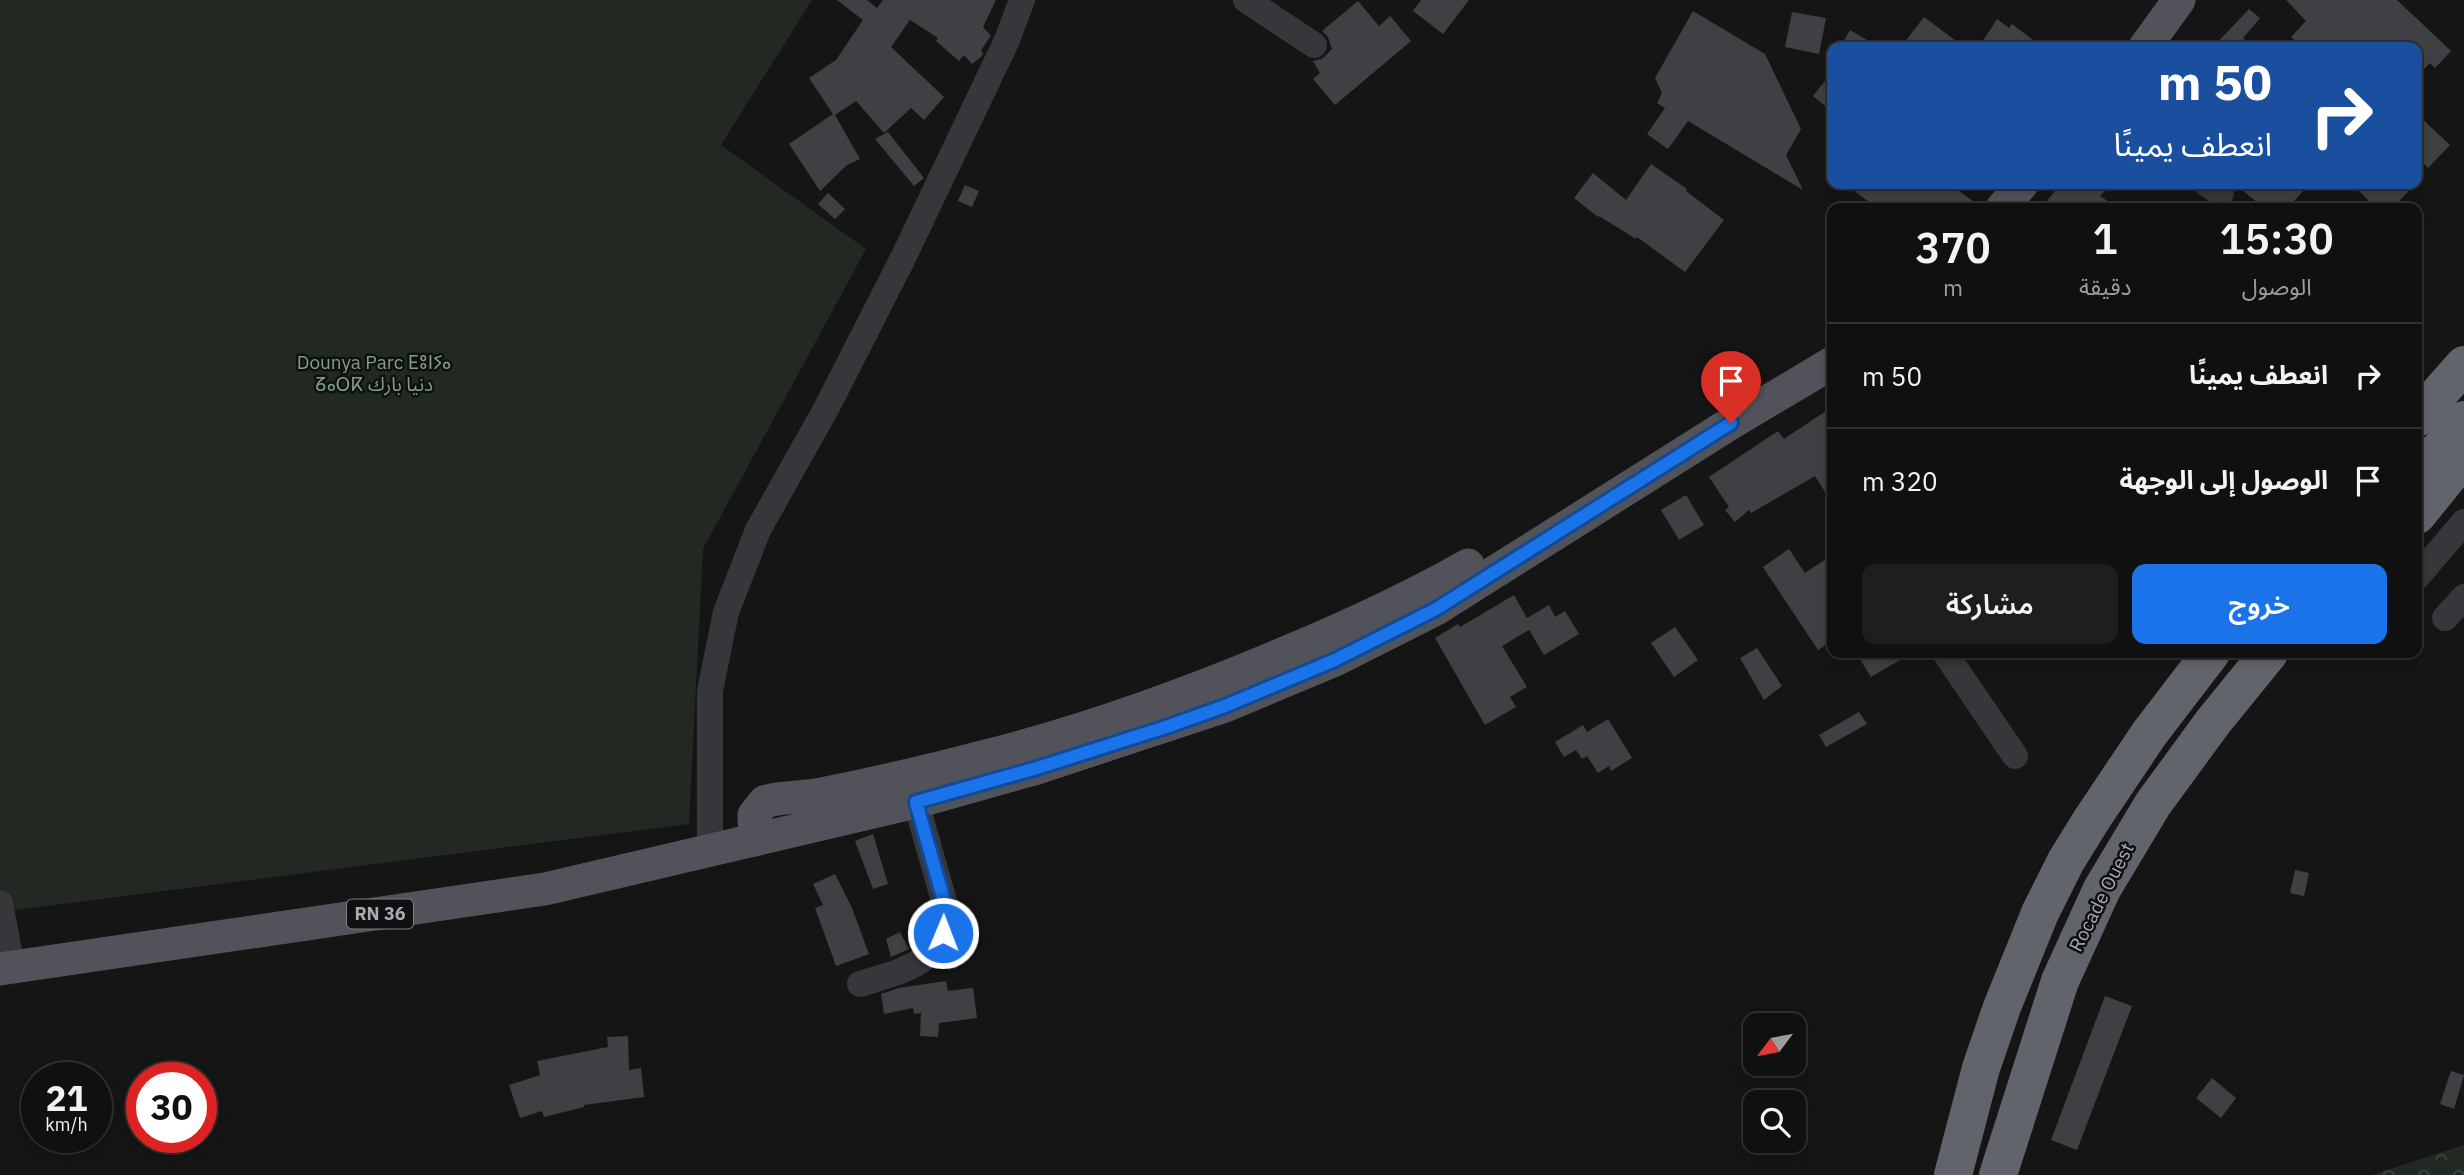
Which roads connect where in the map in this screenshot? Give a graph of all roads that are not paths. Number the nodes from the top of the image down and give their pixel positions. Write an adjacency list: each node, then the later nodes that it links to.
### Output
1 (1022, 0): 28 (street)
2 (1247, 0): 7 (street)
3 (2153, 0): 5 (main road)
4 (2179, 0): 6 (main road)
5 (2124, 42)
6 (2149, 42)
7 (1314, 44)
8 (2018, 189): 9 (main road)
9 (2006, 203)
10 (1827, 342): 27 (main road)
11 (2464, 365): 13 (highway)
12 (1827, 366): 26 (main road, RN 36)
13 (2422, 412)
14 (2464, 420): 16 (highway)
15 (2464, 457): 17 (highway)
16 (2422, 470)
17 (2422, 509)
18 (2463, 525): 19 (street)
19 (2422, 571)
20 (2464, 597): 21 (street)
21 (2445, 618)
22 (1948, 658): 25 (street)
23 (2207, 658): 32 (highway)
24 (2265, 658): 33 (highway, Rocade Ouest)
25 (2015, 756)
26 (916, 802): 27 (main road, RN 36); 31 (street)
27 (755, 839): 28 (main road, RN 36)
28 (710, 850): 30 (main road, RN 36)
29 (0, 903): 30 (street)
30 (6, 968)
31 (860, 984)
32 (1955, 1167)
33 (2000, 1169)

